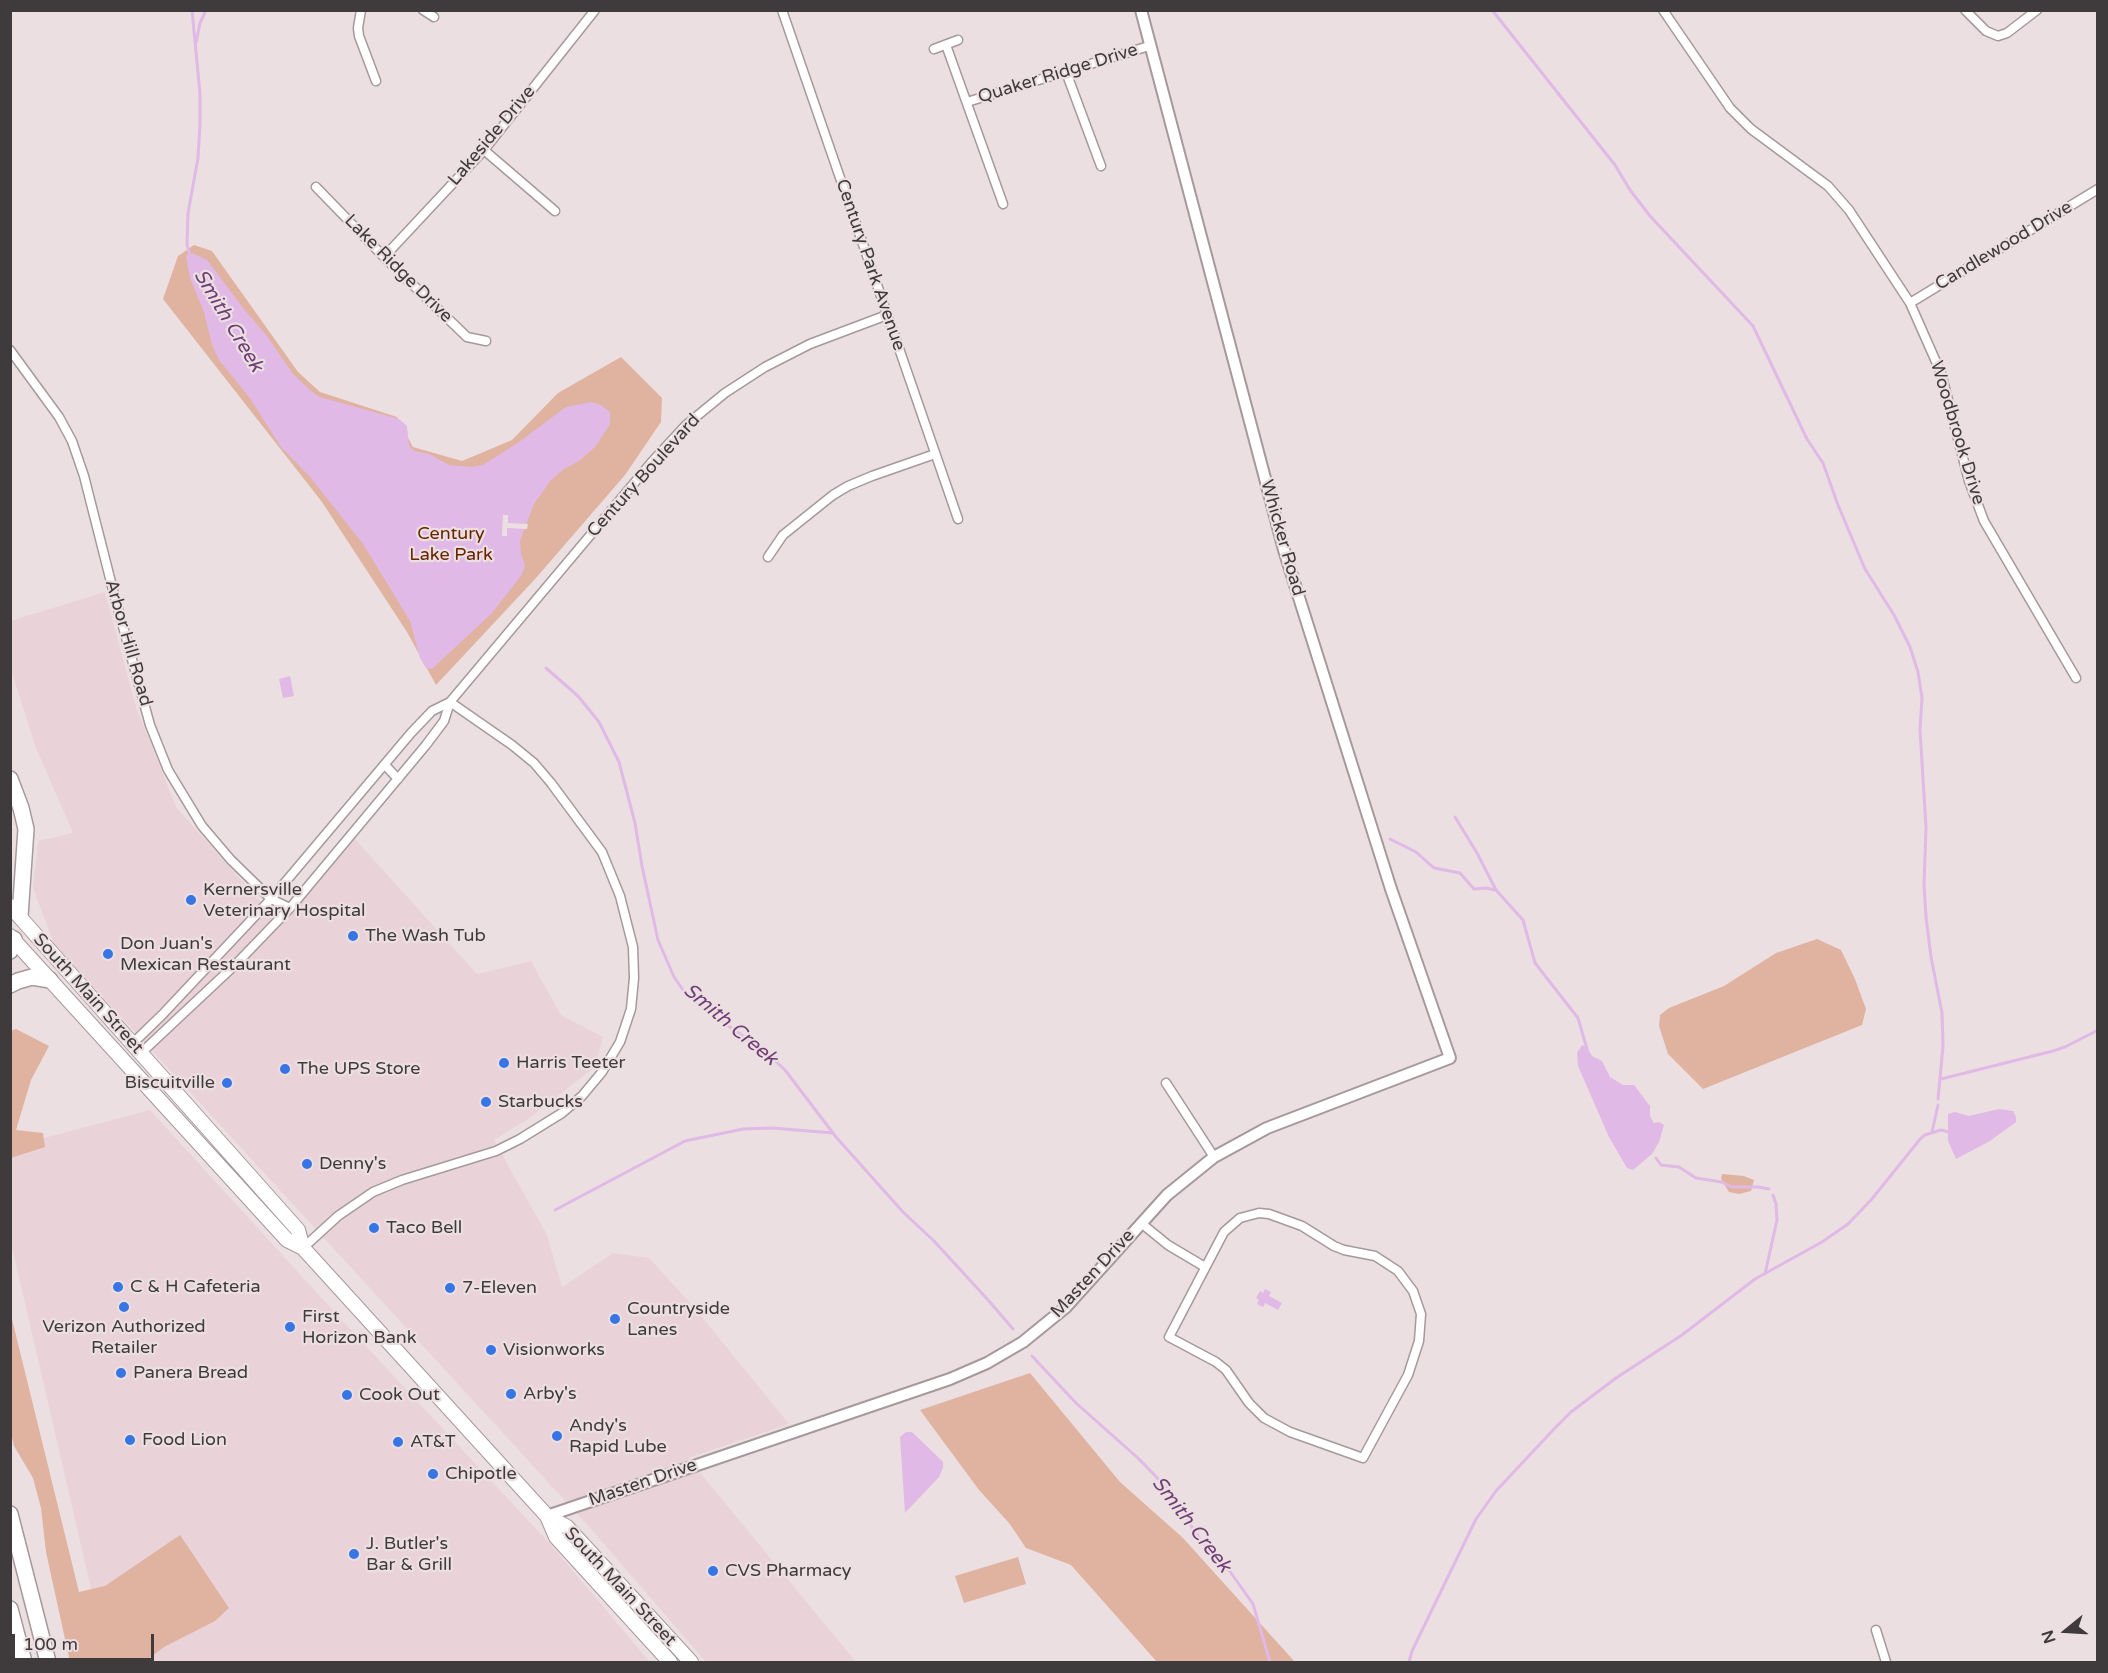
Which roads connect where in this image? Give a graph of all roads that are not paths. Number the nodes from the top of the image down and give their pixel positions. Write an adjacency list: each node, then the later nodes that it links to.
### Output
1 (361, 10): 15 (street)
2 (423, 10): 9 (street)
3 (595, 10): 17 (street, Lakeside Drive)
4 (782, 10): 25 (street, Century Park Avenue)
5 (1141, 10): 12 (street, Whicker Road)
6 (1663, 10): 24 (street, Woodbrook Drive)
7 (1965, 10): 8 (street)
8 (2037, 10)
9 (434, 16)
10 (958, 40): 11 (street)
11 (946, 45): 13 (street); 16 (street)
12 (1149, 46): 14 (street, Quaker Ridge Drive); 45 (street, Whicker Road)
13 (934, 49)
14 (1066, 72): 16 (street, Quaker Ridge Drive); 18 (street)
15 (376, 81)
16 (967, 102): 21 (street)
17 (484, 150): 22 (street); 23 (street, Lakeside Drive)
18 (1101, 166)
19 (316, 187): 23 (street, Lake Ridge Drive)
20 (2097, 189): 24 (street, Candlewood Drive)
21 (1003, 204)
22 (555, 211)
23 (384, 257): 26 (street, Lake Ridge Drive)
24 (1910, 303): 31 (street, Woodbrook Drive)
25 (887, 315): 28 (street, Century Park Avenue); 32 (street, Century Boulevard)
26 (486, 341)
27 (10, 350): 36 (street, Arbor Hill Road)
28 (935, 454): 29 (street, Century Park Avenue); 30 (street)
29 (958, 519)
30 (768, 557)
31 (2076, 678)
32 (450, 702): 33 (street, Century Boulevard); 35 (street, Century Boulevard); 49 (street)
33 (384, 765): 35 (street); 36 (street, Century Boulevard)
34 (10, 779): 38 (highway)
35 (398, 779): 37 (street, Century Boulevard)
36 (272, 899): 37 (street, Arbor Hill Road); 42 (street, Century Boulevard)
37 (290, 908): 43 (street, Century Boulevard)
38 (15, 911): 39 (main road); 44 (main road, South Main Street)
39 (12, 942): 40 (main road, South Main Street)
40 (51, 980): 41 (highway); 49 (main road, South Main Street)
41 (10, 985)
42 (185, 991): 43 (street); 44 (street, Century Boulevard)
43 (195, 1004): 44 (street, Century Boulevard)
44 (136, 1049): 49 (main road, South Main Street)
45 (1450, 1058): 47 (street, Masten Drive)
46 (1166, 1083): 47 (street)
47 (1214, 1157): 48 (street, Masten Drive)
48 (1141, 1222): 50 (street); 52 (street, Masten Drive)
49 (303, 1248): 52 (main road, South Main Street)
50 (1205, 1267): 50 (street)
51 (10, 1514): 56 (highway)
52 (547, 1516): 57 (main road, South Main Street); 58 (main road, South Main Street)
53 (10, 1609): 55 (highway)
54 (1876, 1630): 59 (street)
55 (24, 1662)
56 (48, 1662)
57 (670, 1662)
58 (690, 1662)
59 (1886, 1662)

